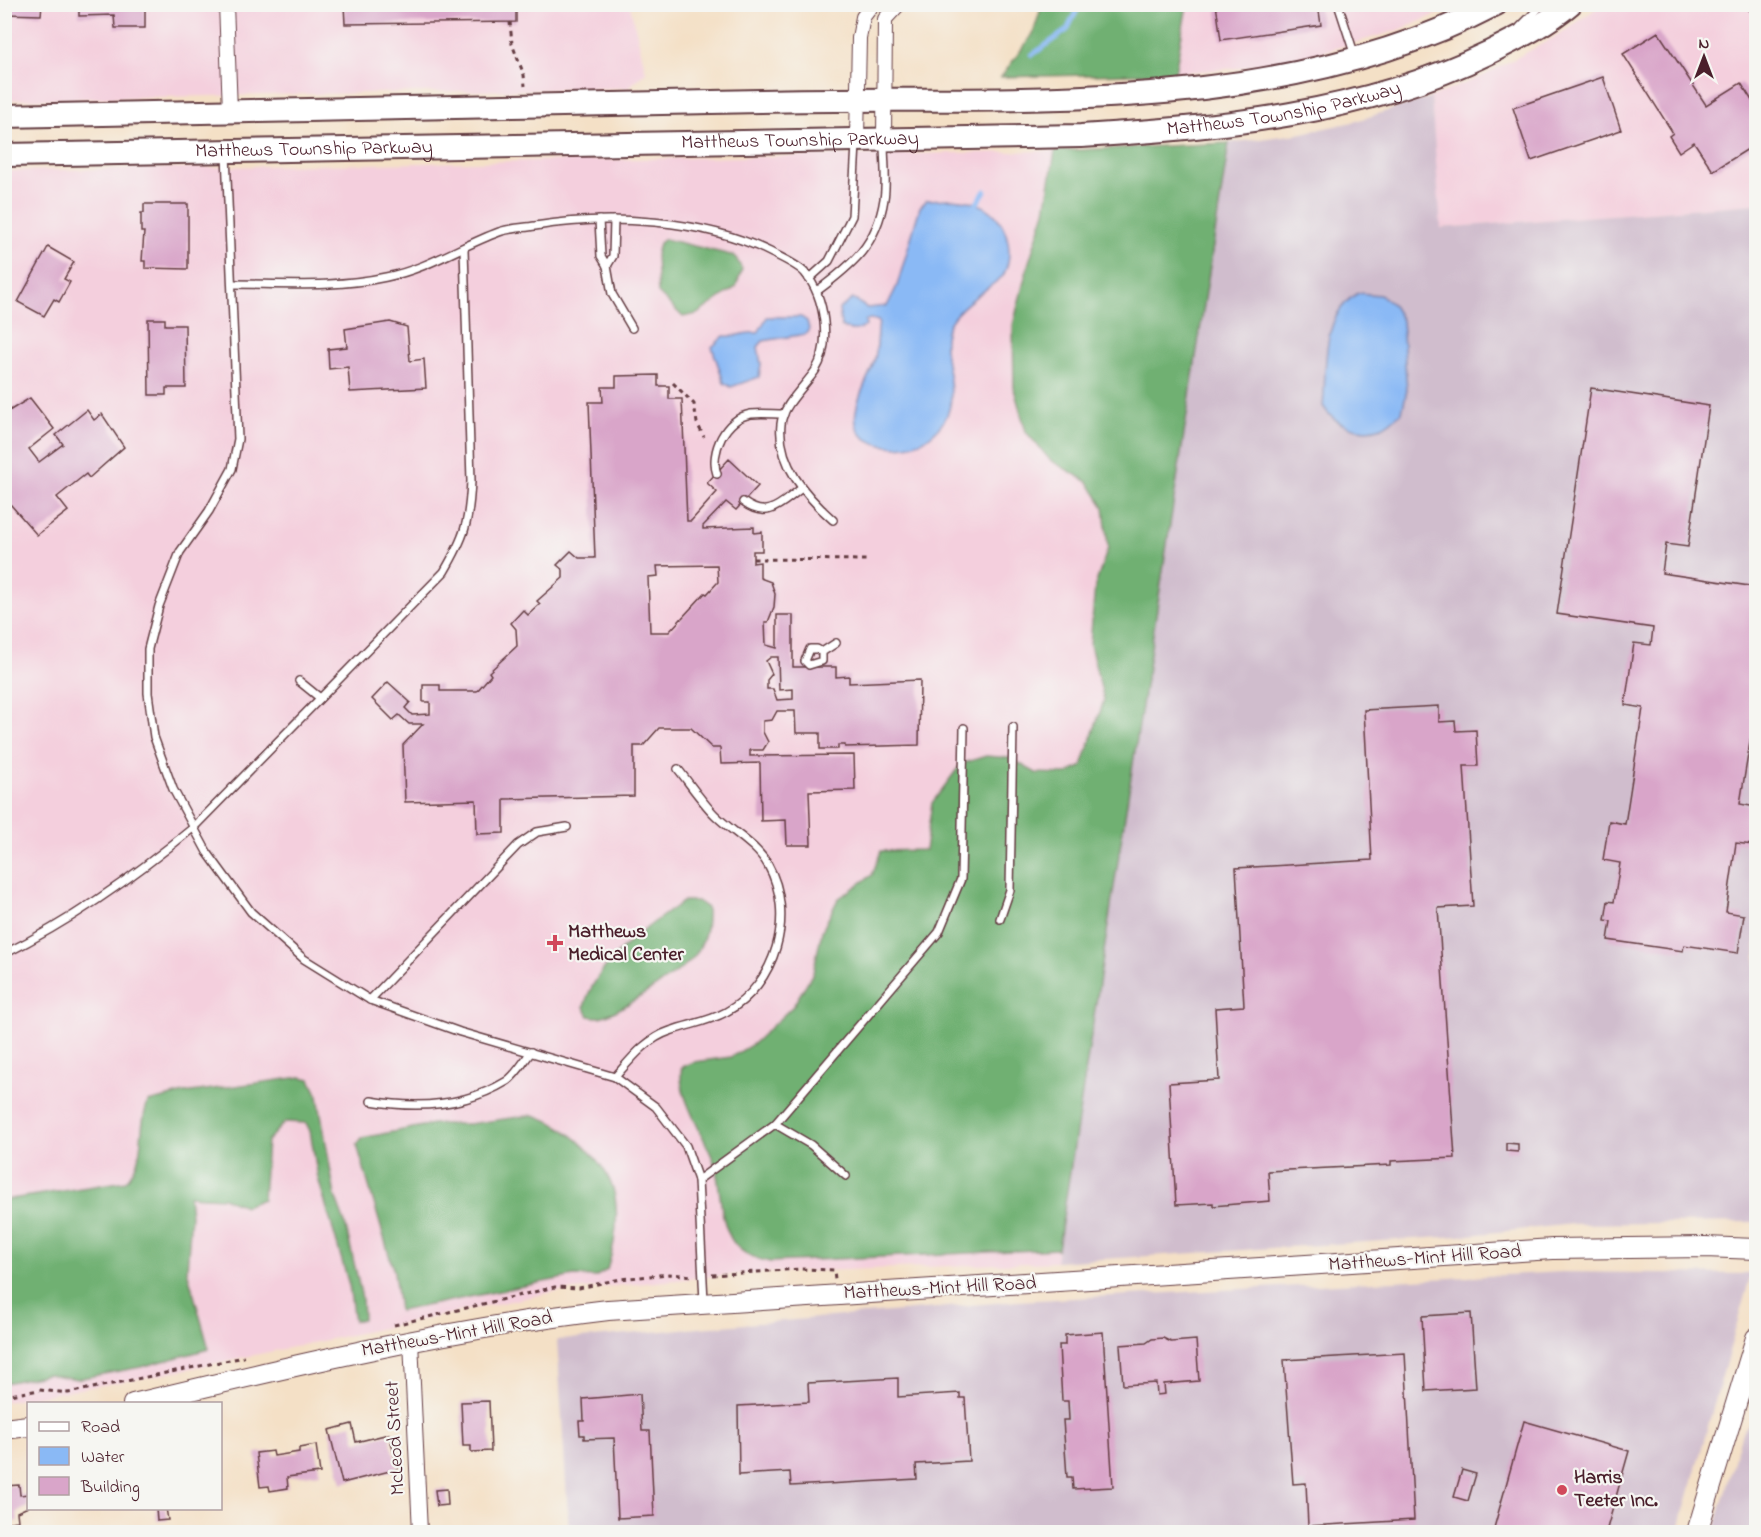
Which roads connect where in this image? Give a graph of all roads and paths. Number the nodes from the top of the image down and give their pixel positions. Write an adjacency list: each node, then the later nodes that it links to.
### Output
1 (226, 4): 16 (street)
2 (873, 4): 14 (street)
3 (900, 4): 15 (street)
4 (1338, 4): 12 (lane)
5 (1496, 4): 12 (main road, Matthews Township Parkway)
6 (1543, 4): 11 (lane)
7 (1570, 4): 11 (main road, Matthews Township Parkway)
8 (1748, 4): 9 (lane)
9 (1756, 10)
10 (510, 22): 13 (path)
11 (1496, 49): 18 (main road, Matthews Township Parkway)
12 (1357, 60): 15 (main road, Matthews Township Parkway)
13 (525, 88)
14 (857, 99): 15 (main road, Matthews Township Parkway); 16 (main road, Matthews Township Parkway); 19 (street)
15 (884, 99): 18 (street)
16 (230, 111): 17 (main road, Matthews Township Parkway)
17 (4, 116)
18 (884, 137): 19 (main road, Matthews Township Parkway); 28 (lane)
19 (857, 138): 20 (main road, Matthews Township Parkway); 26 (lane)
20 (226, 151): 21 (main road, Matthews Township Parkway); 27 (lane)
21 (4, 155)
22 (599, 220): 23 (lane); 24 (lane); 25 (lane)
23 (614, 220): 25 (lane); 26 (lane)
24 (464, 249): 27 (lane); 42 (lane)
25 (607, 266): 29 (lane)
26 (808, 279): 28 (lane)
27 (232, 284): 46 (lane)
28 (817, 291): 31 (lane)
29 (632, 328)
30 (673, 383): 32 (path)
31 (784, 414): 33 (lane); 34 (lane)
32 (704, 437)
33 (717, 474)
34 (802, 488): 35 (lane); 36 (lane)
35 (743, 502)
36 (833, 520)
37 (753, 559): 38 (path)
38 (869, 560)
39 (836, 643): 40 (lane)
40 (822, 652)
41 (299, 681): 42 (lane)
42 (320, 698): 46 (lane)
43 (1013, 726): 48 (lane)
44 (964, 728): 54 (lane)
45 (678, 769): 52 (lane)
46 (194, 827): 49 (lane); 50 (lane)
47 (567, 827): 50 (lane)
48 (1000, 919)
49 (4, 954)
50 (370, 999): 51 (lane)
51 (531, 1052): 52 (lane); 53 (lane)
52 (615, 1077): 56 (lane)
53 (371, 1101)
54 (775, 1124): 55 (lane); 56 (lane)
55 (846, 1176)
56 (698, 1180): 60 (lane)
57 (1756, 1249): 60 (main road, Matthews-Mint Hill Road)
58 (834, 1270): 59 (path)
59 (722, 1274)
60 (704, 1304): 62 (main road, Matthews-Mint Hill Road)
61 (1756, 1338): 67 (main road)
62 (411, 1341): 63 (main road, Matthews-Mint Hill Road); 66 (street, McLeod Street)
63 (142, 1402)
64 (27, 1426): 65 (main road)
65 (4, 1429)
66 (420, 1533)
67 (1697, 1533)

